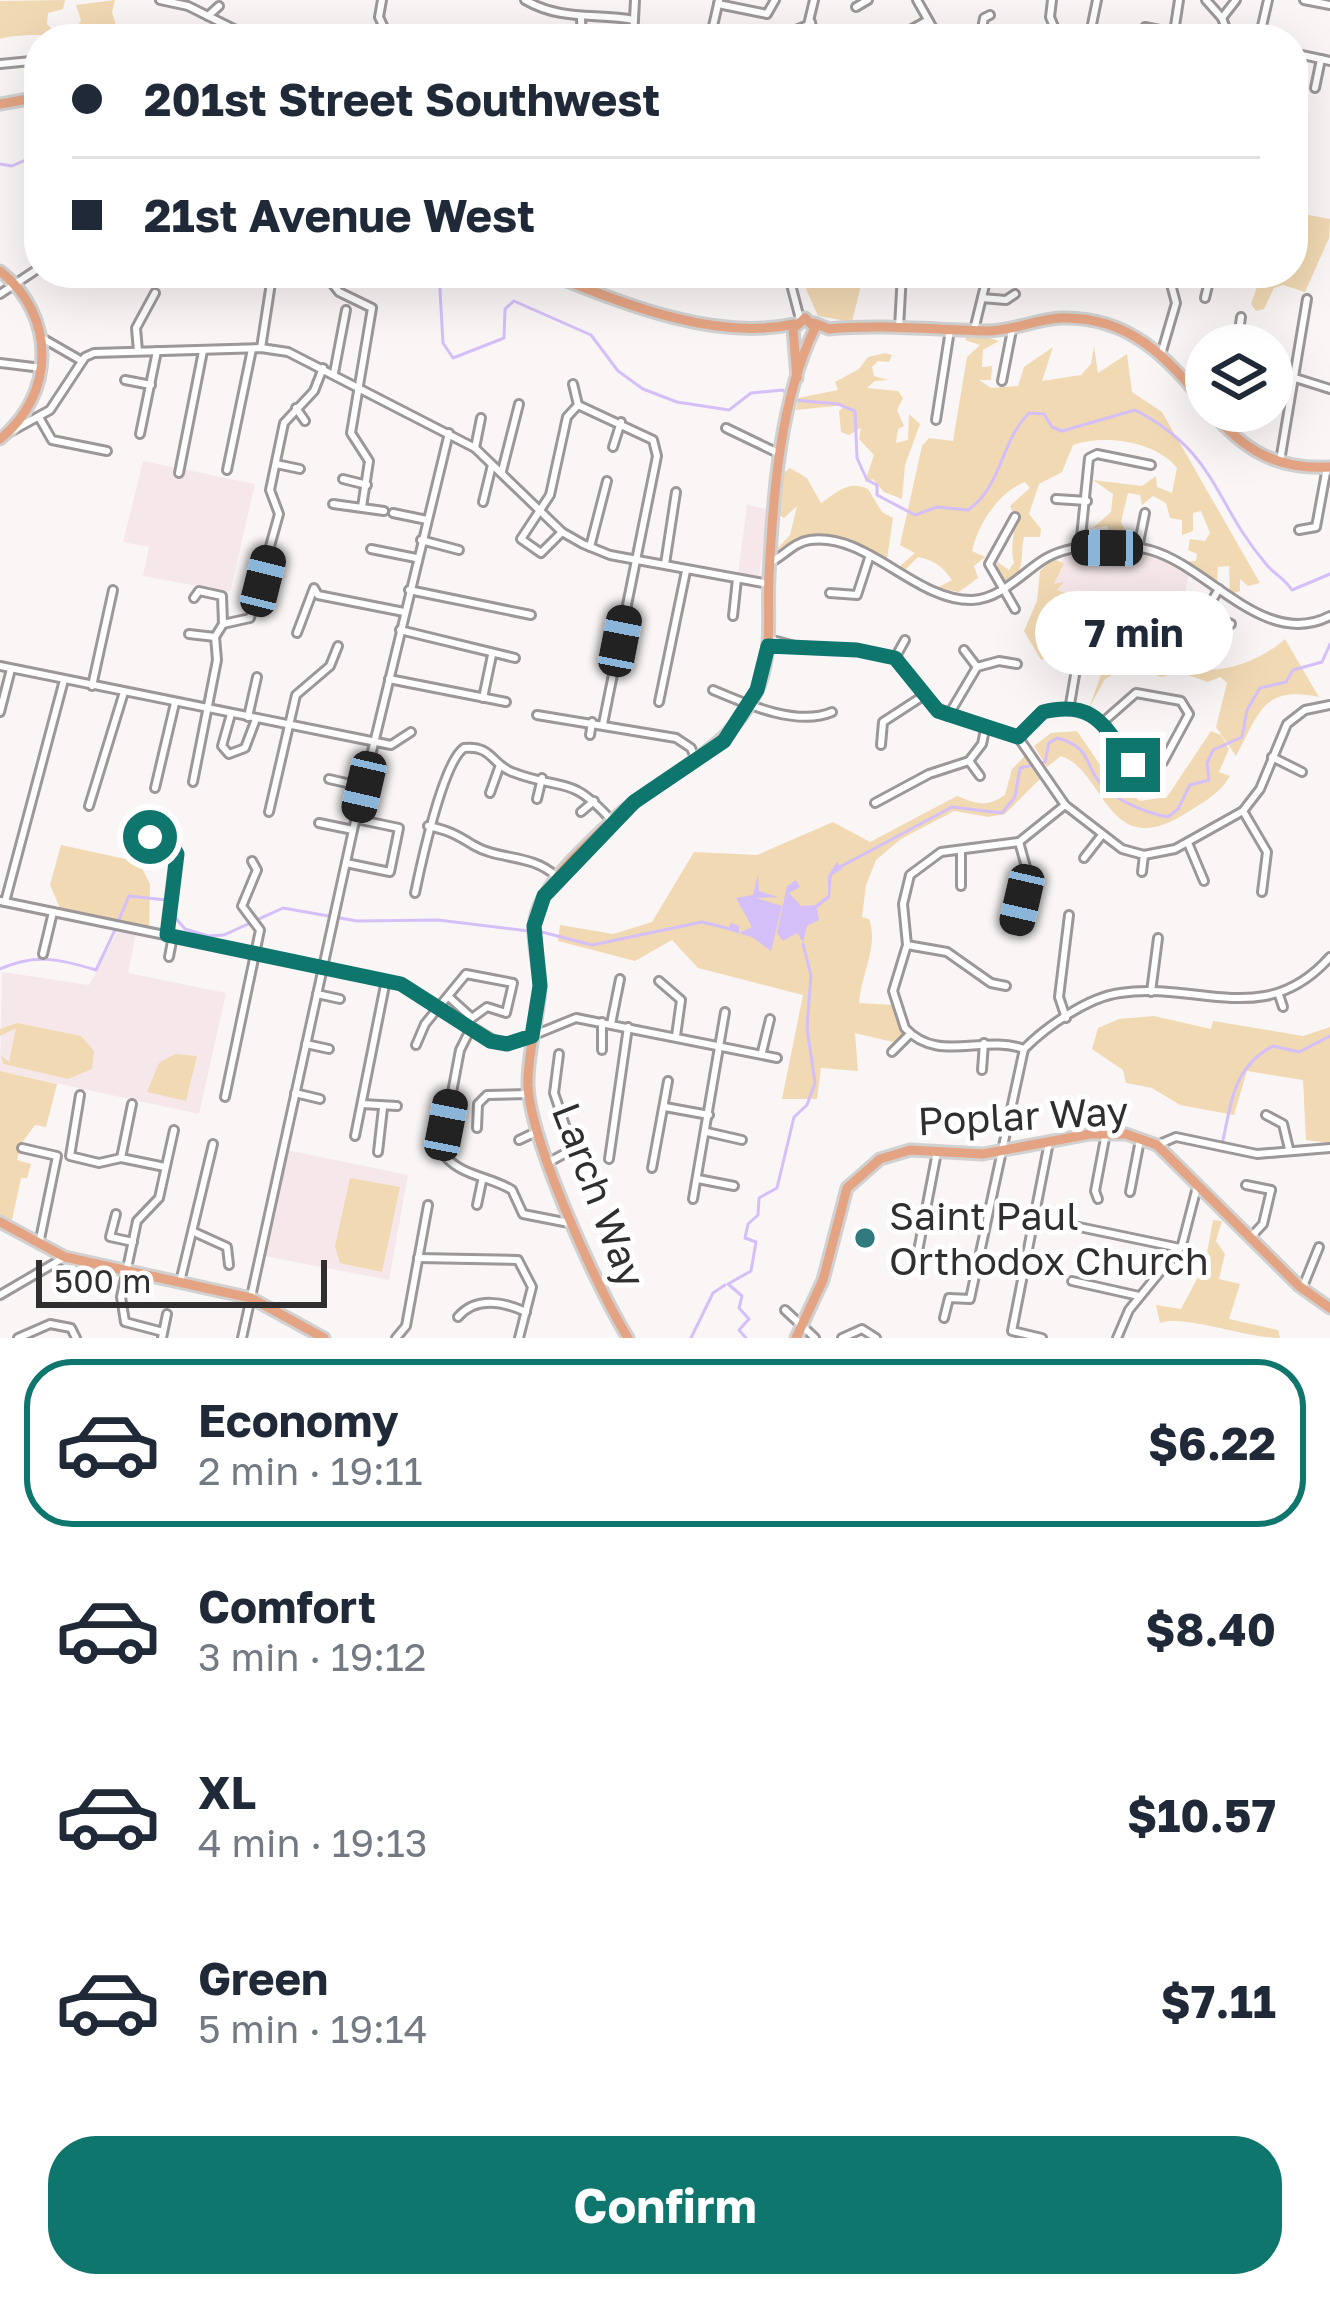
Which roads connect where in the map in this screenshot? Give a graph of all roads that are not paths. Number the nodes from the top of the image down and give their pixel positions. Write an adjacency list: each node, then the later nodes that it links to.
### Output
1 (160, 0): 18 (street)
2 (370, 0): 11 (street)
3 (525, 0): 20 (street)
4 (635, 0): 21 (street)
5 (775, 0): 13 (street)
6 (814, 0): 23 (street)
7 (868, 0): 16 (street)
8 (917, 0): 22 (street)
9 (1236, 0): 19 (street)
10 (1304, 0): 14 (street)
11 (381, 1)
12 (1209, 1): 19 (street)
13 (719, 2)
14 (1330, 5)
15 (219, 6): 18 (street)
16 (856, 7)
17 (990, 15): 30 (street)
18 (208, 16): 24 (street)
19 (1222, 18): 31 (street)
20 (581, 19): 21 (street); 25 (street)
21 (634, 20): 26 (street)
22 (928, 20): 28 (street); 29 (street)
23 (811, 22): 27 (street)
24 (225, 24)
25 (581, 24)
26 (634, 24)
27 (807, 24)
28 (921, 24)
29 (930, 24)
30 (983, 24)
31 (1224, 24)
32 (1325, 60): 33 (street)
33 (1315, 88)
34 (0, 271): 36 (main road)
35 (24, 278): 36 (street)
36 (16, 284): 46 (street); 59 (main road)
37 (270, 288): 60 (street)
38 (336, 288): 75 (street)
39 (584, 288): 55 (main road)
40 (793, 288): 55 (street)
41 (901, 288): 54 (street)
42 (984, 288): 48 (street)
43 (1172, 288): 63 (street)
44 (1207, 288): 49 (street)
45 (155, 293): 64 (street)
46 (0, 294)
47 (1015, 294): 48 (street)
48 (982, 298): 57 (street)
49 (1205, 298)
50 (1307, 299): 69 (street)
51 (346, 310): 70 (street)
52 (1241, 317): 53 (street)
53 (1240, 324)
54 (898, 328): 55 (main road); 56 (main road)
55 (803, 329): 96 (main road, Larch Way)
56 (950, 330): 57 (main road); 84 (street)
57 (974, 330): 58 (main road)
58 (1012, 330): 63 (main road); 74 (street)
59 (42, 338): 65 (street); 67 (main road)
60 (256, 348): 62 (street); 68 (street); 103 (street)
61 (157, 351): 62 (street); 64 (street); 77 (street)
62 (203, 351): 105 (street)
63 (1162, 351): 72 (main road)
64 (138, 352): 65 (street)
65 (84, 359): 83 (street)
66 (0, 363): 67 (street)
67 (42, 368): 92 (main road)
68 (323, 368): 70 (street); 81 (street)
69 (1293, 372)
70 (334, 374): 75 (street)
71 (1293, 377): 78 (street)
72 (1185, 378)
73 (125, 380): 77 (street)
74 (1003, 381)
75 (357, 384): 90 (street); 108 (street)
76 (573, 384): 80 (street)
77 (151, 385): 91 (street)
78 (1330, 389)
79 (519, 404): 104 (street)
80 (578, 405): 86 (street); 115 (street)
81 (296, 408): 85 (street); 97 (street)
82 (481, 418): 94 (street)
83 (40, 419): 92 (street); 95 (street)
84 (936, 420)
85 (305, 421)
86 (621, 422): 93 (street); 129 (street)
87 (726, 428): 96 (street)
88 (1229, 432): 100 (main road)
89 (1284, 432): 100 (street)
90 (449, 433): 94 (street); 118 (street)
91 (140, 434)
92 (4, 436)
93 (613, 447)
94 (475, 448): 98 (street)
95 (106, 451)
96 (782, 454): 130 (main road, Larch Way)
97 (276, 464): 102 (street); 147 (street)
98 (492, 464): 104 (street); 112 (street)
99 (1151, 465): 111 (street)
100 (1280, 465): 101 (main road)
101 (1329, 467): 119 (street)
102 (300, 469)
103 (227, 470)
104 (502, 472): 115 (street)
105 (178, 473)
106 (343, 479): 108 (street)
107 (607, 481): 122 (street)
108 (367, 485): 114 (street)
109 (676, 492): 131 (street)
110 (1055, 499): 111 (street)
111 (1087, 500): 123 (street)
112 (483, 502)
113 (333, 504): 114 (street)
114 (362, 507): 118 (street)
115 (539, 510): 120 (street); 120 (street)
116 (1144, 514): 124 (street)
117 (1015, 517): 138 (street)
118 (427, 520): 121 (street)
119 (1299, 530)
120 (562, 532): 122 (street)
121 (421, 540): 126 (street); 127 (street)
122 (590, 547): 129 (street)
123 (1080, 547): 124 (street); 138 (street)
124 (1138, 548): 135 (street)
125 (371, 549): 127 (street)
126 (459, 550)
127 (416, 558): 137 (street)
128 (868, 558): 130 (street); 138 (street); 139 (street)
129 (636, 559): 131 (street); 189 (street)
130 (770, 562): 134 (main road, Larch Way)
131 (664, 564): 132 (street)
132 (686, 569): 133 (street); 175 (street)
133 (737, 579): 134 (street); 145 (street)
134 (769, 584): 155 (main road, Larch Way)
135 (1219, 589): 143 (street); 146 (street)
136 (113, 590): 169 (street)
137 (409, 590): 142 (street); 144 (street)
138 (1001, 591): 141 (street)
139 (830, 592)
140 (194, 598): 147 (street)
141 (1015, 609)
142 (404, 612): 149 (street); 150 (street)
143 (1205, 612): 148 (street); 154 (street)
144 (531, 615)
145 (733, 616)
146 (1330, 616)
147 (223, 624): 152 (street)
148 (1231, 624)
149 (400, 630): 158 (street); 167 (street)
150 (297, 633)
151 (189, 634): 152 (street)
152 (215, 637): 179 (street)
153 (905, 640): 160 (street)
154 (1205, 641)
155 (768, 642): 160 (street); 178 (main road, Larch Way)
156 (338, 646): 190 (street)
157 (964, 650): 163 (street)
158 (492, 655): 159 (street); 173 (street)
159 (514, 658)
160 (895, 658): 172 (street)
161 (1017, 664): 163 (street)
162 (0, 666): 164 (street)
163 (977, 667): 185 (street)
164 (11, 669): 168 (street); 181 (street)
165 (1075, 675): 180 (street)
166 (256, 676): 186 (street)
167 (388, 679): 173 (street); 196 (street)
168 (64, 680): 169 (street); 239 (street)
169 (92, 686): 171 (street)
170 (713, 690): 178 (street)
171 (124, 692): 176 (street); 214 (street)
172 (923, 696): 185 (street); 197 (street)
173 (483, 698): 174 (street)
174 (506, 702)
175 (658, 702)
176 (175, 703): 179 (street); 209 (street)
177 (1330, 705): 199 (street)
178 (749, 706): 182 (street); 200 (main road, Larch Way)
179 (206, 709): 183 (street); 207 (street)
180 (1069, 710): 188 (street); 195 (street)
181 (0, 712)
182 (832, 712)
183 (231, 714): 186 (street); 186 (street)
184 (537, 715): 187 (street)
185 (948, 716): 191 (street)
186 (252, 718): 190 (street)
187 (592, 722): 189 (street); 194 (street)
188 (1103, 722): 188 (street)
189 (603, 724): 193 (street)
190 (289, 725): 196 (street); 217 (street)
191 (986, 725): 195 (street); 201 (street)
192 (411, 732): 196 (street)
193 (646, 732): 198 (street); 200 (street)
194 (590, 735)
195 (1018, 737): 215 (street)
196 (374, 742): 208 (street)
197 (881, 745)
198 (643, 746)
199 (1272, 757): 203 (street); 216 (street)
200 (696, 760): 220 (main road, Larch Way)
201 (969, 761): 204 (street); 213 (street)
202 (500, 766): 205 (street); 210 (street); 222 (street)
203 (1302, 772)
204 (980, 776)
205 (542, 778): 211 (street); 212 (street)
206 (329, 779): 208 (street)
207 (193, 782)
208 (364, 787): 219 (street)
209 (155, 788)
210 (490, 794)
211 (537, 799)
212 (594, 801): 218 (street); 220 (street)
213 (875, 802)
214 (89, 806)
215 (1065, 806): 224 (street); 226 (street)
216 (1243, 811): 227 (street); 238 (street)
217 (269, 812)
218 (581, 812)
219 (356, 819): 223 (street); 232 (street)
220 (612, 821): 234 (main road, Larch Way)
221 (319, 823): 223 (street)
222 (428, 826): 234 (street); 237 (street)
223 (353, 830): 232 (street)
224 (1102, 835): 229 (street); 230 (street)
225 (144, 838): 243 (street)
226 (1019, 842): 228 (street); 242 (street)
227 (1188, 843): 229 (street); 235 (street)
228 (961, 850): 236 (street); 245 (street)
229 (1144, 855): 233 (street)
230 (1084, 858)
231 (252, 861): 247 (street)
232 (346, 863): 250 (street)
233 (1142, 872)
234 (559, 878): 269 (main road, Larch Way)
235 (1204, 881)
236 (961, 886)
237 (415, 892)
238 (1262, 892)
239 (2, 902): 240 (street)
240 (52, 911): 243 (street); 246 (street)
241 (1069, 916): 263 (street)
242 (1016, 927)
243 (170, 936): 247 (street); 248 (street)
244 (1158, 938): 255 (street)
245 (907, 945): 254 (street); 268 (street)
246 (43, 954)
247 (256, 954): 250 (street); 287 (street)
248 (169, 957)
249 (1330, 957): 257 (street)
250 (322, 967): 252 (street); 256 (street)
251 (620, 979): 265 (street)
252 (386, 980): 261 (street); 290 (street)
253 (659, 981): 270 (street)
254 (1006, 986)
255 (1151, 992): 257 (street); 263 (street)
256 (317, 994): 259 (street); 272 (street)
257 (1279, 995): 260 (street)
258 (450, 998): 258 (street); 261 (street)
259 (340, 999)
260 (1283, 1007)
261 (443, 1008): 266 (street); 273 (street)
262 (724, 1012): 274 (street)
263 (1066, 1018): 276 (street)
264 (770, 1019): 278 (street)
265 (607, 1023): 267 (street); 269 (street); 277 (street)
266 (471, 1028): 269 (street); 320 (street)
267 (628, 1028): 270 (street); 315 (street)
268 (910, 1034): 271 (street); 279 (street)
269 (532, 1036): 285 (main road, Larch Way)
270 (676, 1036): 274 (street)
271 (984, 1043): 276 (street); 282 (street)
272 (306, 1044): 275 (street); 284 (street)
273 (416, 1045)
274 (721, 1046): 278 (street); 294 (street)
275 (329, 1049)
276 (1024, 1049): 313 (street)
277 (602, 1050)
278 (762, 1052): 281 (street)
279 (892, 1052)
280 (559, 1054): 316 (street)
281 (777, 1058)
282 (982, 1070)
283 (668, 1081): 292 (street)
284 (295, 1093): 288 (street); 349 (street)
285 (529, 1094): 296 (street); 298 (main road, Larch Way)
286 (80, 1095): 314 (street)
287 (225, 1097)
288 (320, 1099)
289 (133, 1104): 314 (street)
290 (362, 1104): 293 (street); 301 (street)
291 (397, 1106): 293 (street)
292 (664, 1107): 294 (street); 318 (street)
293 (383, 1108): 312 (street)
294 (709, 1115): 299 (street)
295 (1266, 1115): 309 (street)
296 (477, 1128)
297 (173, 1130): 317 (street)
298 (539, 1130): 304 (street); 316 (main road, Larch Way)
299 (706, 1132): 303 (street); 319 (street)
300 (1106, 1133): 302 (main road, Poplar Way); 305 (main road, Poplar Way); 326 (street)
301 (355, 1136)
302 (1141, 1137): 307 (main road, Poplar Way); 324 (street)
303 (742, 1139)
304 (519, 1140)
305 (1049, 1142): 313 (main road, Poplar Way); 371 (street)
306 (213, 1144): 333 (street)
307 (1157, 1145): 309 (street); 322 (main road, Poplar Way)
308 (22, 1148): 336 (street)
309 (1288, 1148): 310 (street)
310 (1330, 1148)
311 (938, 1151): 313 (main road, Poplar Way); 341 (street); 358 (main road, Poplar Way)
312 (378, 1152)
313 (1003, 1152): 357 (street)
314 (122, 1158): 317 (street)
315 (609, 1160)
316 (551, 1161): 331 (main road, Larch Way)
317 (165, 1167): 335 (street)
318 (652, 1168)
319 (698, 1179): 321 (street); 325 (street)
320 (482, 1181): 328 (street); 331 (street)
321 (734, 1186)
322 (1197, 1186): 334 (main road, Poplar Way); 338 (street)
323 (1246, 1186): 334 (street)
324 (1130, 1192)
325 (693, 1199)
326 (1099, 1199)
327 (428, 1205): 340 (street)
328 (477, 1205)
329 (116, 1214): 335 (street)
330 (0, 1222): 336 (main road)
331 (574, 1224): 366 (main road, Larch Way)
332 (1079, 1228): 338 (street)
333 (194, 1232): 342 (street); 344 (street)
334 (1250, 1238): 346 (main road, Poplar Way)
335 (133, 1242): 343 (street)
336 (39, 1244): 339 (main road)
337 (1319, 1247): 346 (street)
338 (1180, 1248): 348 (street)
339 (65, 1257): 343 (main road); 347 (street)
340 (418, 1258): 354 (street); 364 (street)
341 (922, 1258)
342 (229, 1264)
343 (127, 1270): 344 (main road); 359 (street)
344 (180, 1282): 349 (main road)
345 (1072, 1282): 348 (street)
346 (1302, 1289): 351 (main road, Poplar Way)
347 (0, 1295)
348 (1139, 1296): 372 (street)
349 (251, 1298): 350 (main road); 353 (street)
350 (265, 1306): 353 (street); 363 (main road)
351 (1330, 1308)
352 (785, 1310): 358 (street)
353 (248, 1312): 362 (street)
354 (526, 1312): 356 (street); 365 (street)
355 (167, 1314): 359 (street)
356 (458, 1317)
357 (944, 1318)
358 (803, 1323): 367 (main road, Poplar Way); 368 (street)
359 (163, 1335)
360 (18, 1338): 361 (street)
361 (76, 1338)
362 (242, 1338)
363 (324, 1338)
364 (396, 1338)
365 (519, 1338)
366 (628, 1338)
367 (796, 1338)
368 (815, 1338)
369 (842, 1338): 370 (street)
370 (876, 1338)
371 (1042, 1338)
372 (1117, 1338)

